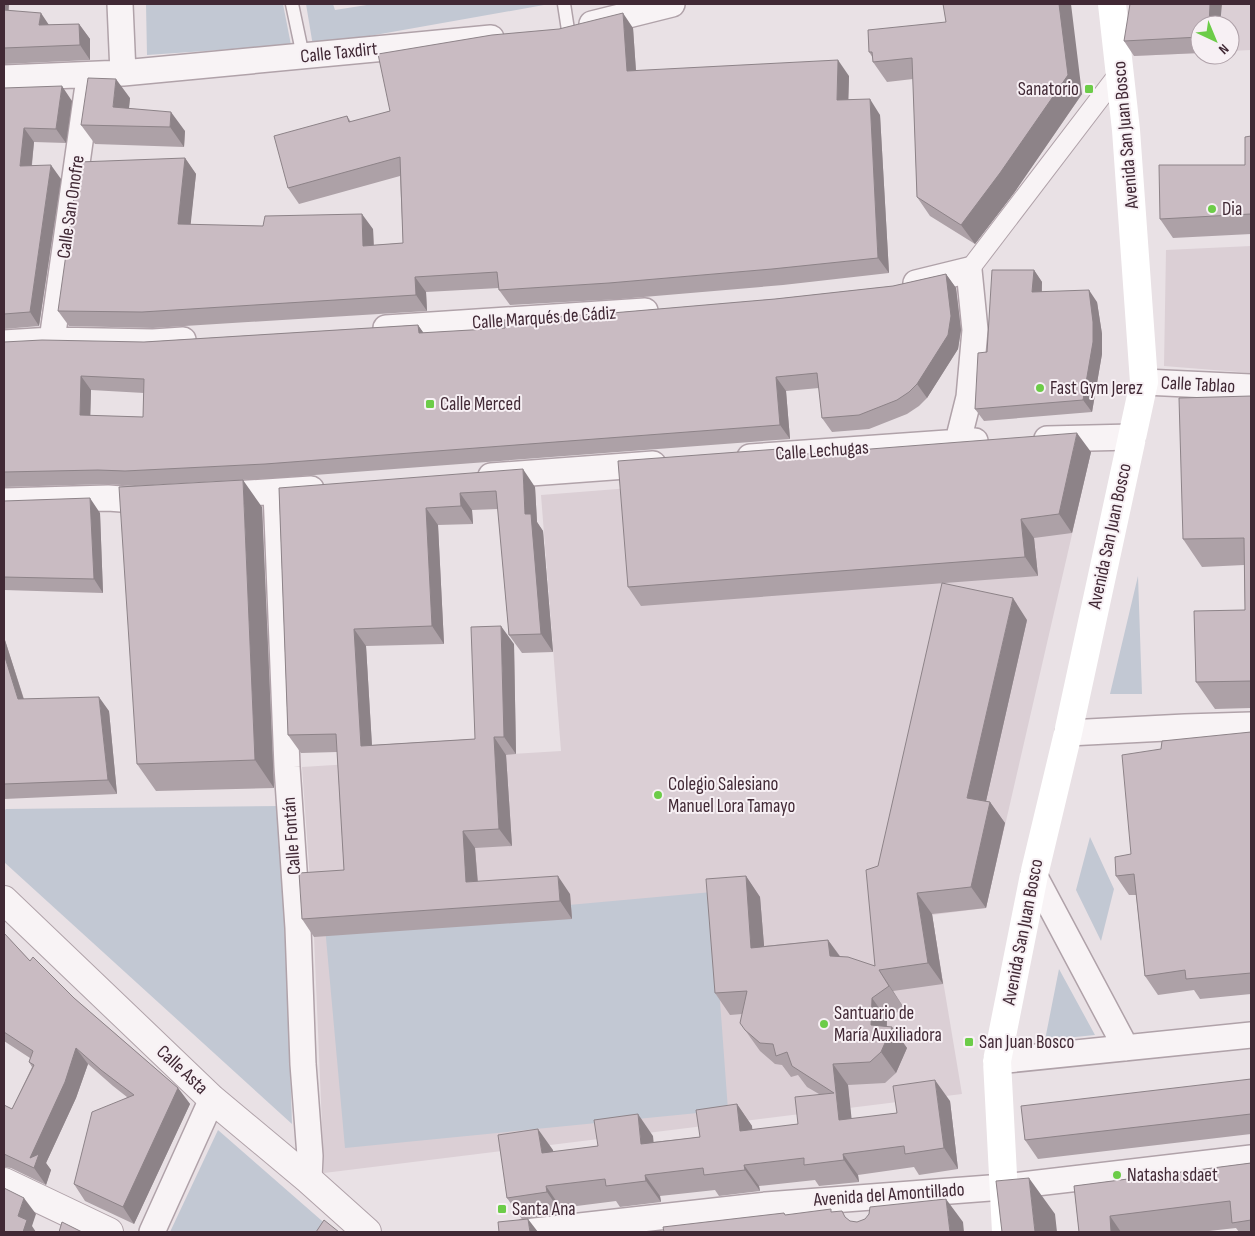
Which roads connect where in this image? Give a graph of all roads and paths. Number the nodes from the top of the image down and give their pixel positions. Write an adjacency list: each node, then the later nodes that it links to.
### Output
1 (120, 4): 10 (street)
2 (292, 4): 8 (lane)
3 (564, 4): 6 (lane)
4 (672, 4): 6 (street)
5 (1112, 4): 9 (main road, Avenida San Juan Bosco)
6 (558, 31)
7 (511, 36): 8 (street, Calle Taxdirt)
8 (303, 56): 10 (street, Calle Taxdirt)
9 (1120, 72): 13 (street); 20 (main road, Avenida San Juan Bosco)
10 (122, 73): 11 (street, Calle Taxdirt)
11 (90, 75): 12 (street, Calle Taxdirt); 18 (street, Calle San Onofre)
12 (4, 78)
13 (969, 270): 14 (street); 25 (street)
14 (891, 287)
15 (669, 309): 16 (street, Calle Marqués de Cádiz)
16 (368, 329)
17 (202, 339): 18 (street)
18 (52, 340): 19 (street)
19 (4, 343)
20 (1144, 382): 21 (street, Calle Tablao); 22 (main road, Avenida San Juan Bosco)
21 (1251, 387)
22 (1132, 437): 24 (street); 35 (main road, Avenida San Juan Bosco)
23 (997, 440): 25 (street, Calle Lechugas)
24 (1026, 440)
25 (958, 441): 26 (street, Calle Lechugas)
26 (731, 458)
27 (672, 462): 28 (street)
28 (464, 478)
29 (335, 487): 30 (street)
30 (276, 492): 31 (street); 43 (street, Calle Fontán)
31 (201, 496)
32 (173, 498): 33 (street)
33 (4, 501)
34 (1251, 725): 35 (street)
35 (1068, 733): 36 (main road, Avenida San Juan Bosco)
36 (1034, 875): 39 (street); 40 (main road, Avenida San Juan Bosco)
37 (4, 900): 41 (street, Calle Asta)
38 (1251, 1035): 39 (street)
39 (1126, 1048): 40 (street)
40 (997, 1061): 45 (main road, Avenida San Juan Bosco)
41 (212, 1099): 43 (street, Calle Asta); 50 (street)
42 (1251, 1158): 45 (street, Avenida del Amontillado)
43 (309, 1180): 51 (street, Calle Asta)
44 (4, 1182): 47 (street)
45 (1003, 1187): 46 (street, Avenida del Amontillado); 53 (main road, Avenida San Juan Bosco)
46 (869, 1196): 48 (street); 52 (street, Avenida del Amontillado)
47 (62, 1222): 49 (street)
48 (872, 1223)
49 (109, 1232)
50 (152, 1232)
51 (367, 1232)
52 (526, 1232)
53 (1006, 1232)

